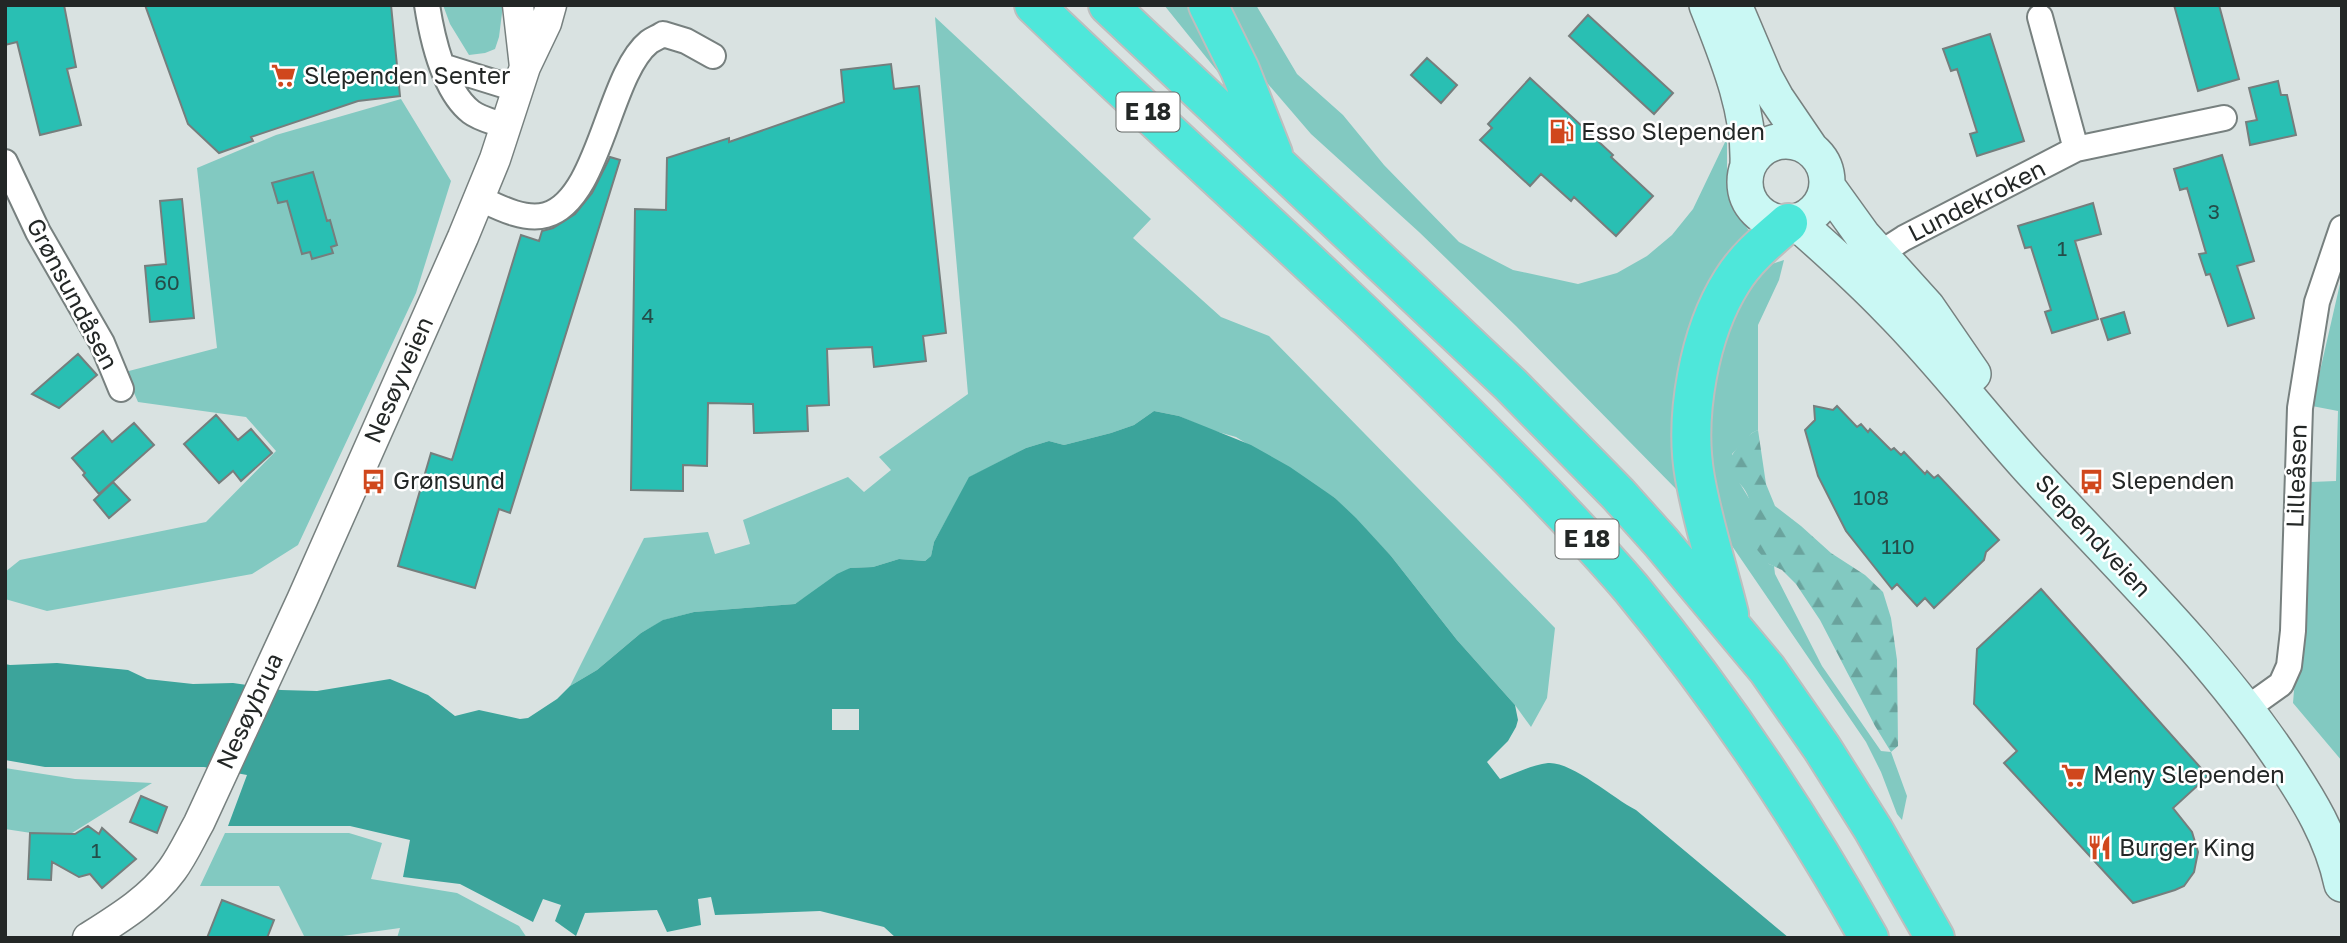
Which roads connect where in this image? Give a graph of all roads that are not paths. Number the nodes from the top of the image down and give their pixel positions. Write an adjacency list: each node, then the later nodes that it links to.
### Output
1 (426, 5): 11 (street)
2 (518, 5): 12 (street, Nesøyveien)
3 (551, 5): 12 (street, Nesøyveien)
4 (1034, 5): 31 (highway, E 18)
5 (1108, 5): 18 (highway, E 18)
6 (1208, 5): 18 (highway, E 18)
7 (1707, 5): 19 (main road)
8 (1734, 5): 15 (main road)
9 (2040, 17): 16 (street, Lundekroken)
10 (713, 56): 21 (street)
11 (442, 66): 12 (street); 14 (street)
12 (522, 79): 14 (street, Nesøyveien)
13 (2224, 118): 16 (street, Lundekroken)
14 (507, 127): 21 (street, Nesøyveien)
15 (1810, 148): 19 (main road); 20 (main road)
16 (2076, 149): 24 (street, Lundekroken)
17 (5, 162): 25 (street, Grønsundåsen)
18 (1276, 164): 27 (highway, E 18)
19 (1748, 165): 22 (main road)
20 (1827, 186): 22 (main road); 24 (main road, Slependveien)
21 (479, 198): 26 (street, Nesøyveien)
22 (1792, 223): 27 (highway, E 18); 28 (main road, Slependveien)
23 (2342, 228): 28 (street, Lilleåsen)
24 (1879, 254): 28 (main road, Slependveien)
25 (121, 388)
26 (302, 600): 32 (street, Nesøybrua)
27 (1732, 626): 33 (highway, E 18)
28 (2252, 704): 29 (main road, Slependveien); 30 (main road, Slependveien)
29 (2342, 826)
30 (2342, 884)
31 (1861, 923)
32 (104, 933)
33 (1935, 938)

